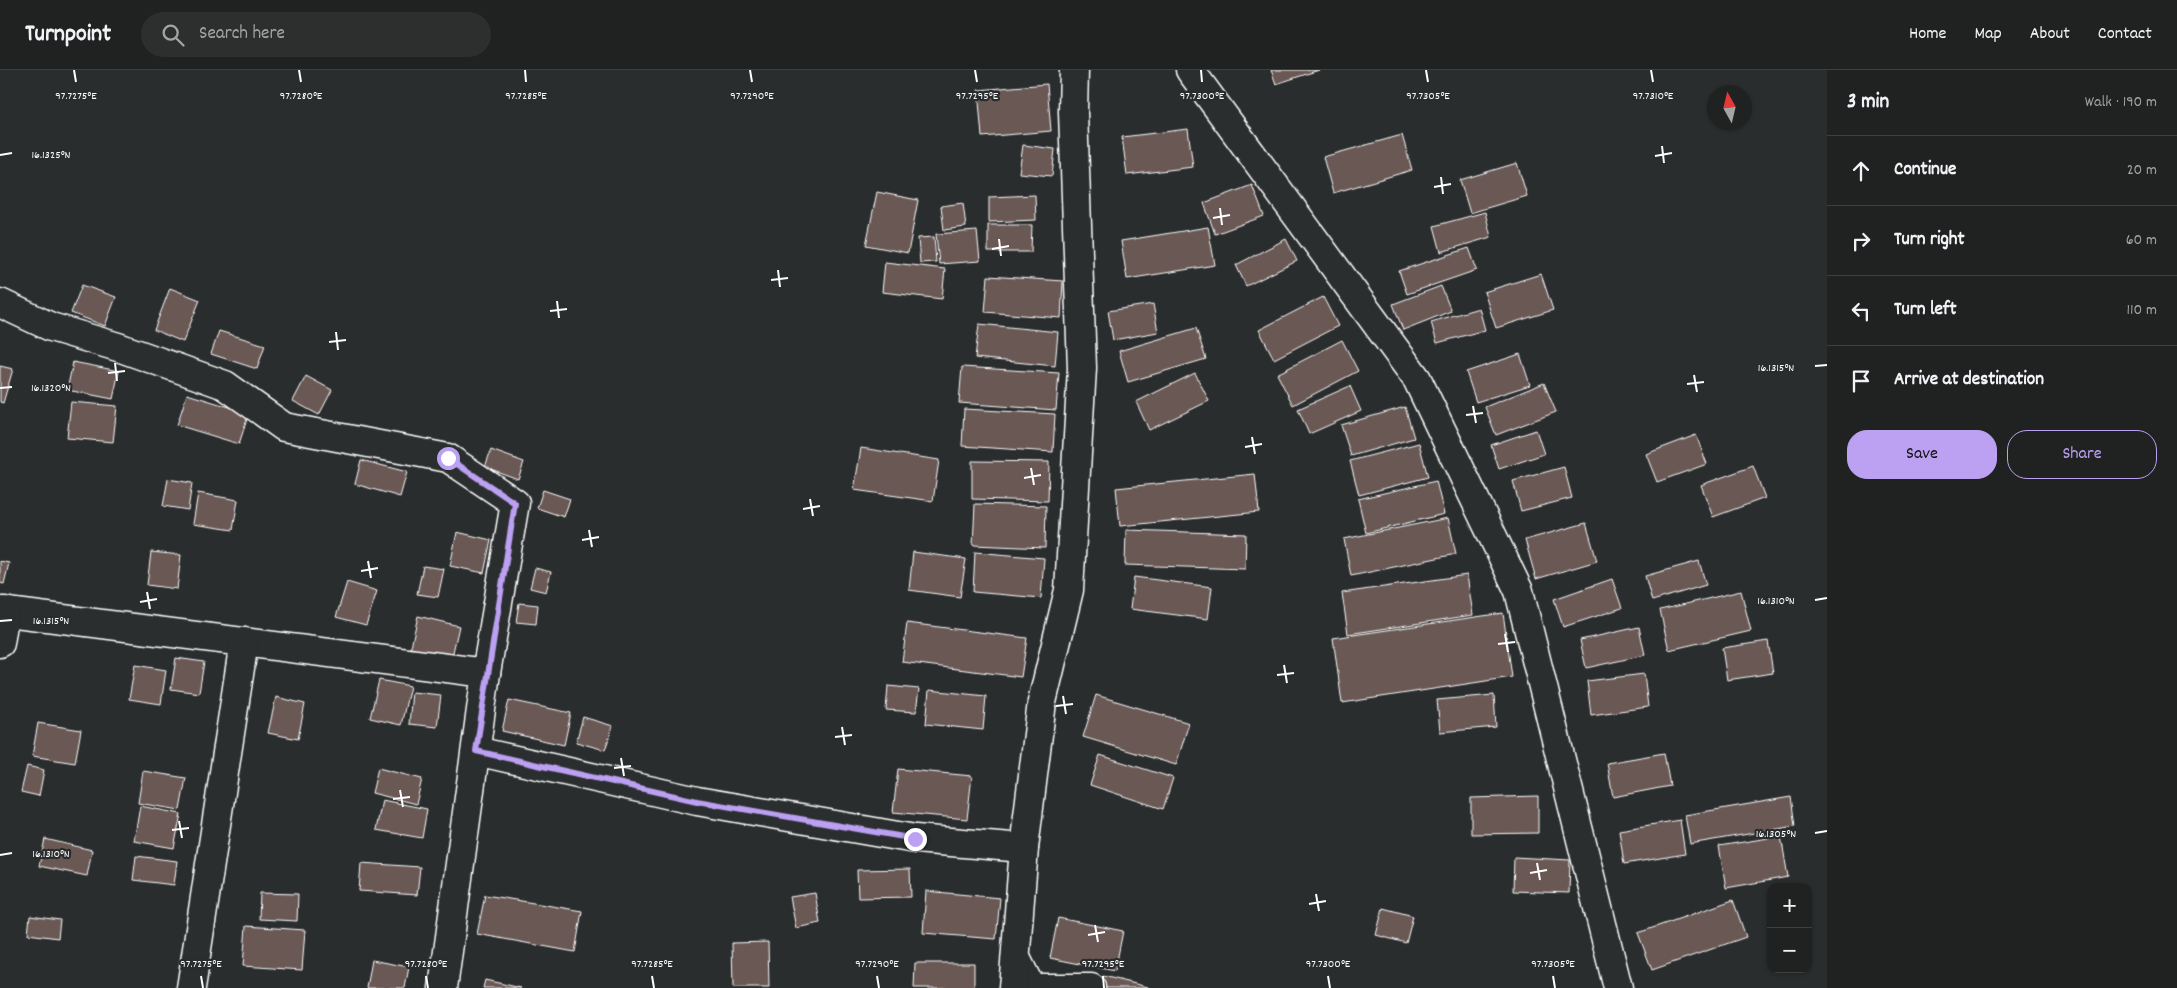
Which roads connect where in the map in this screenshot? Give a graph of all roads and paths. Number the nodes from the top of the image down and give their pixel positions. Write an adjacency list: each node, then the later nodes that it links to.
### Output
1 (1074, 70): 9 (street)
2 (1190, 70): 15 (street)
3 (0, 303): 7 (street)
4 (2, 611): 5 (street); 6 (street)
5 (244, 642): 7 (street); 11 (street)
6 (0, 643)
7 (486, 673): 8 (street)
8 (476, 751): 9 (street); 12 (street)
9 (1024, 848): 10 (street)
10 (1016, 958): 13 (street); 14 (street)
11 (191, 988)
12 (442, 988)
13 (1013, 988)
14 (1091, 988)
15 (1618, 988)

